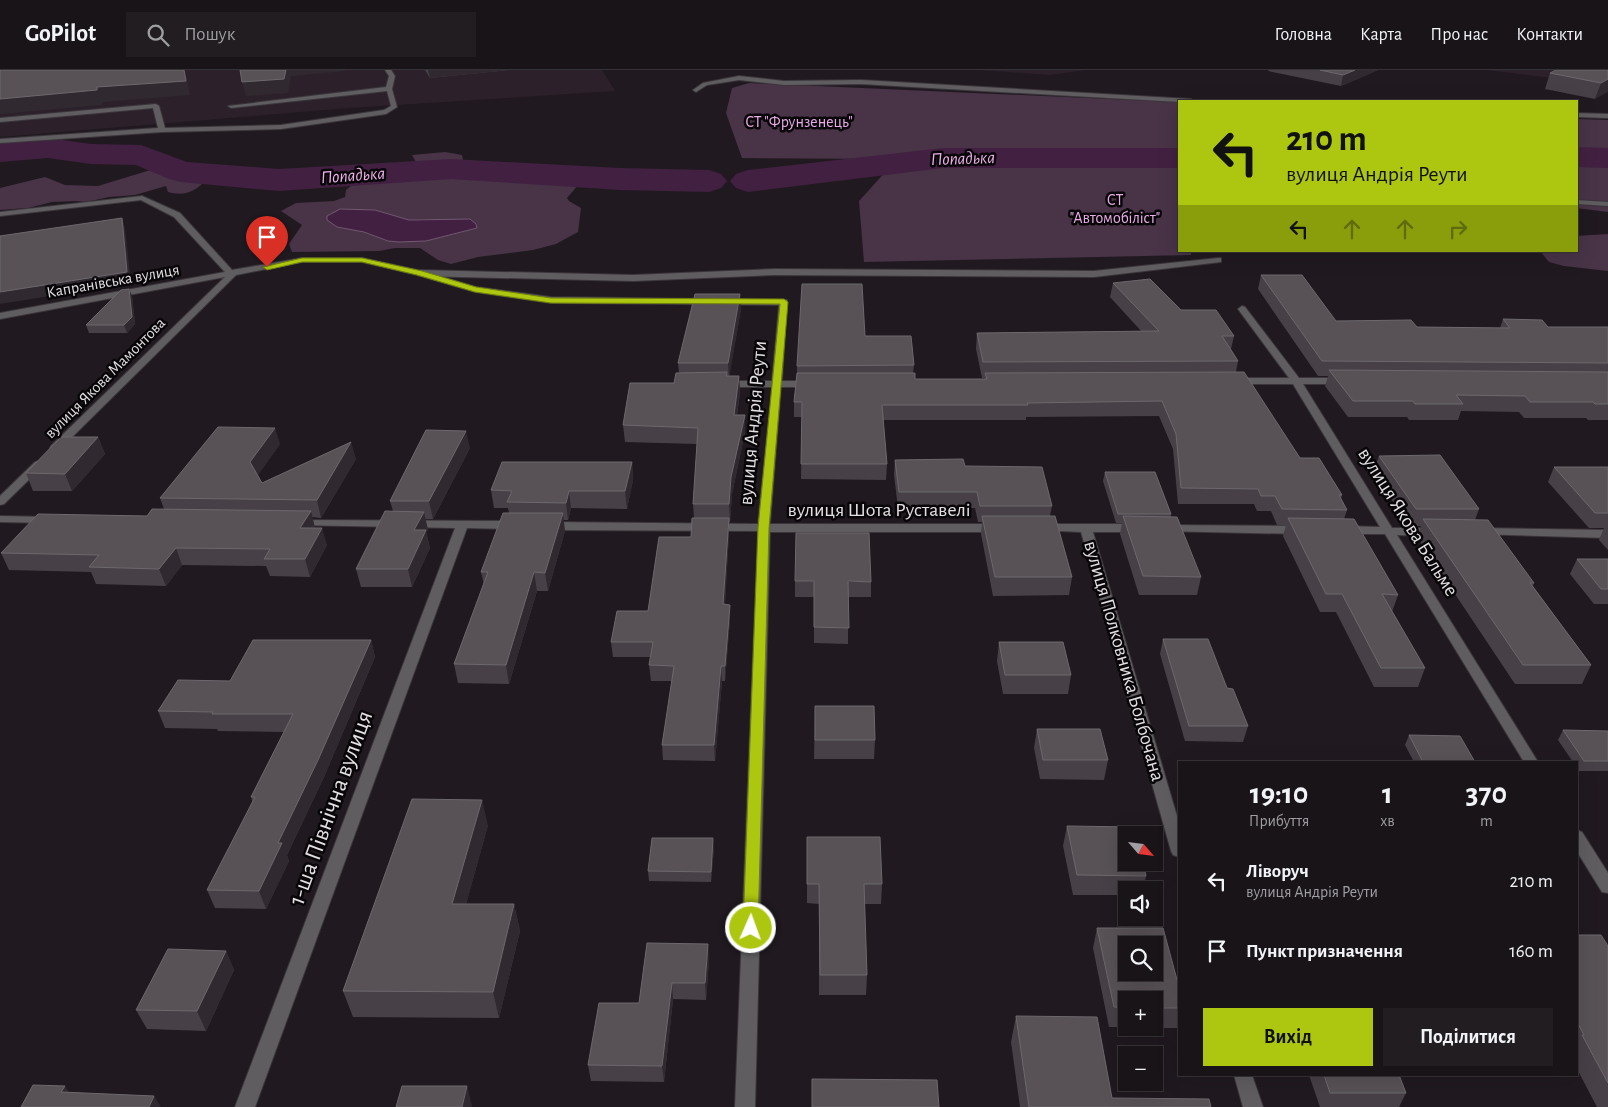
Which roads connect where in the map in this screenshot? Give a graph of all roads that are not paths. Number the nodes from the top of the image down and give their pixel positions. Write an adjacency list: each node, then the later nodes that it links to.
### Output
1 (388, 70): 2 (street)
2 (389, 89): 5 (street); 9 (street)
3 (696, 90): 4 (street)
4 (1178, 100)
5 (231, 106)
6 (1578, 115): 7 (street)
7 (1608, 116)
8 (0, 120): 9 (street)
9 (162, 130): 10 (street)
10 (0, 141)
11 (1578, 202): 12 (street)
12 (1608, 204)
13 (0, 214): 16 (street)
14 (1218, 260): 15 (street)
15 (419, 273): 16 (street, вулиця Андрія Реути); 23 (street, вулиця Андрія Реути)
16 (232, 274): 18 (street, Капранівська вулиця); 25 (street, вулиця Якова Мамонтова)
17 (1242, 309): 19 (street, вулиця Якова Бальме)
18 (0, 316)
19 (1296, 381): 20 (street); 21 (street); 36 (street, вулиця Якова Бальме)
20 (1355, 381)
21 (1226, 382)
22 (713, 384): 23 (street)
23 (778, 384): 24 (street); 30 (street, вулиця Андрія Реути)
24 (818, 384)
25 (0, 502)
26 (0, 519): 27 (street)
27 (59, 520)
28 (285, 522): 29 (street, вулиця Шота Руставелі)
29 (462, 525): 30 (street, вулиця Шота Руставелі); 45 (street, 1-ша Північна вулиця)
30 (764, 528): 31 (street, вулиця Шота Руставелі); 46 (street, вулиця Андрія Реути)
31 (1008, 528)
32 (1027, 528): 33 (street)
33 (1086, 528): 34 (street); 42 (street, вулиця Полковника Болбочана)
34 (1310, 530)
35 (1330, 530): 36 (street)
36 (1388, 531): 37 (street); 40 (street, вулиця Якова Бальме)
37 (1448, 532)
38 (1468, 532): 39 (street)
39 (1608, 534)
40 (1530, 761)
41 (1578, 839): 43 (street)
42 (1178, 848)
43 (1608, 888)
44 (1243, 1076): 47 (street)
45 (245, 1107)
46 (745, 1107)
47 (1253, 1107)

